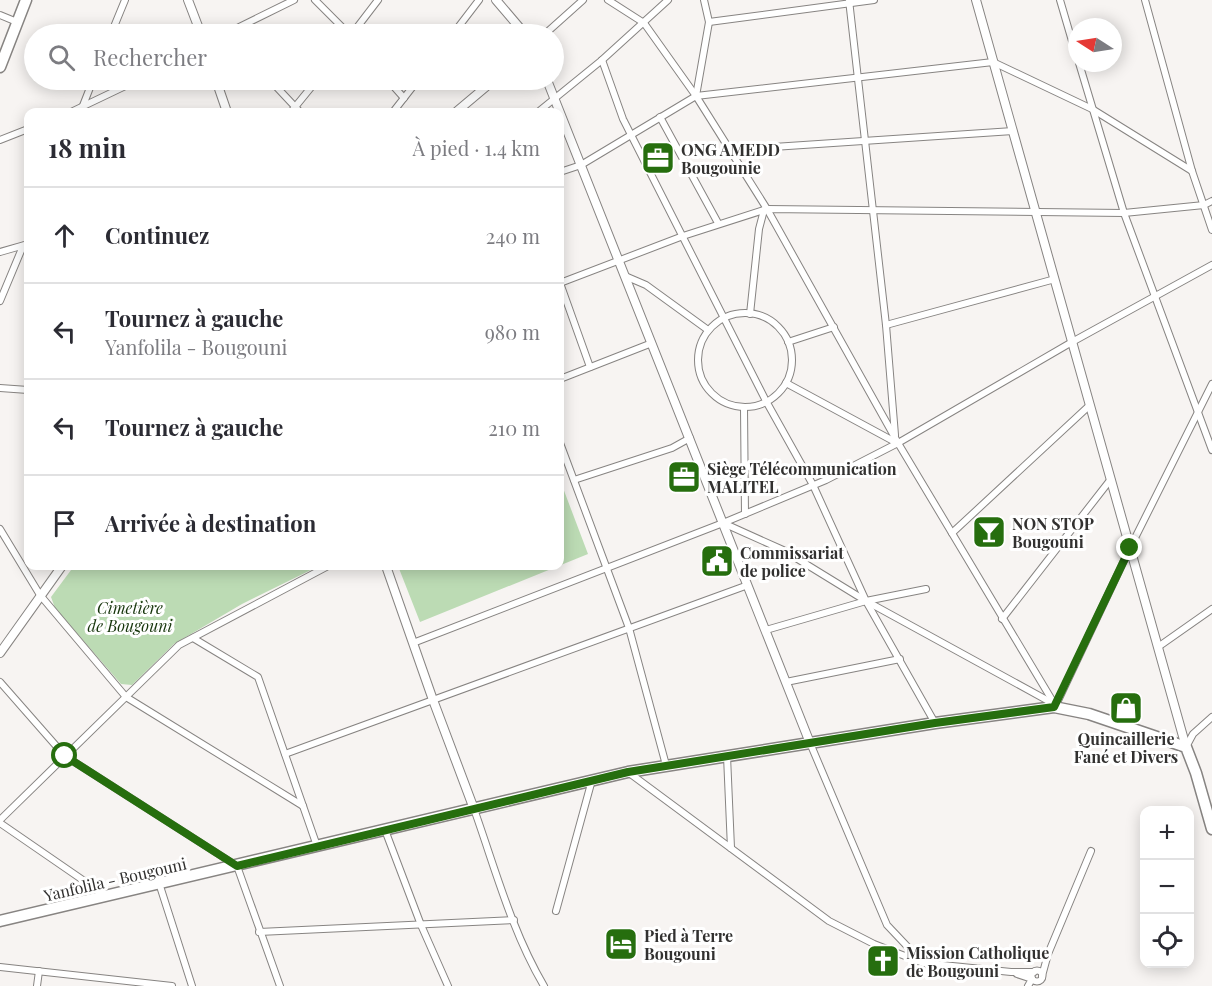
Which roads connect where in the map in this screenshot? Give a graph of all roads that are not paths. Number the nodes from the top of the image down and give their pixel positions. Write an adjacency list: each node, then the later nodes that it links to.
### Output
1 (27, 0): 19 (main road)
2 (125, 0): 22 (street)
3 (188, 0): 23 (street)
4 (294, 0): 24 (street)
5 (315, 0): 25 (street)
6 (378, 0): 26 (street)
7 (479, 0): 27 (street)
8 (496, 0): 28 (street)
9 (583, 0): 29 (street)
10 (608, 0): 21 (street)
11 (668, 0): 21 (street)
12 (704, 0): 20 (street)
13 (874, 0): 17 (street)
14 (976, 0): 32 (street)
15 (1060, 0): 30 (street)
16 (1145, 0): 68 (street)
17 (849, 2): 20 (street); 35 (street)
18 (0, 15): 19 (street)
19 (18, 22): 33 (main road)
20 (709, 22): 45 (street)
21 (644, 23): 31 (street); 45 (street)
22 (115, 24)
23 (197, 24)
24 (247, 24)
25 (340, 24)
26 (358, 24)
27 (461, 24)
28 (516, 24)
29 (556, 24)
30 (1068, 27)
31 (602, 60): 47 (street); 62 (street)
32 (993, 62): 35 (street); 57 (street); 61 (street)
33 (0, 67)
34 (1081, 72): 57 (street)
35 (858, 77): 45 (street); 64 (street)
36 (89, 90): 48 (street)
37 (118, 90): 49 (street)
38 (219, 90): 50 (street)
39 (278, 90): 51 (street)
40 (310, 90): 52 (street)
41 (397, 90): 46 (street)
42 (410, 90): 46 (street)
43 (482, 90): 54 (street)
44 (551, 90): 47 (street)
45 (696, 96): 58 (street); 65 (street)
46 (404, 98): 53 (street)
47 (555, 99): 55 (street); 56 (street)
48 (81, 108)
49 (83, 108)
50 (226, 108)
51 (293, 108)
52 (297, 108)
53 (396, 108)
54 (461, 108)
55 (543, 108)
56 (559, 108)
57 (1092, 109): 68 (street); 74 (street)
58 (660, 117): 62 (street); 75 (street)
59 (564, 122): 66 (street)
60 (24, 131): 63 (street)
61 (1013, 131): 64 (street); 73 (street)
62 (631, 134): 66 (street); 77 (street)
63 (0, 140)
64 (865, 140): 65 (street); 72 (street)
65 (730, 150): 71 (street)
66 (581, 165): 67 (street); 81 (street)
67 (564, 171)
68 (1192, 171): 70 (street)
69 (1212, 201): 70 (street)
70 (1204, 205): 74 (street); 76 (street)
71 (765, 210): 72 (street); 75 (street); 89 (street); 92 (street)
72 (873, 210): 73 (street); 91 (street)
73 (1035, 211): 74 (street); 84 (street)
74 (1124, 213): 87 (street)
75 (718, 223): 77 (street)
76 (1212, 230)
77 (683, 236): 81 (street); 90 (street)
78 (24, 246): 80 (street)
79 (24, 249): 88 (street)
80 (0, 252)
81 (618, 260): 83 (street); 85 (street)
82 (1212, 265): 87 (street)
83 (625, 276): 93 (street); 96 (street)
84 (1054, 279): 91 (street); 95 (street)
85 (564, 281)
86 (564, 294): 97 (street)
87 (1154, 297): 95 (street); 106 (street)
88 (0, 300)
89 (750, 314): 90 (street); 94 (street)
90 (725, 319): 93 (street); 103 (street)
91 (886, 325): 108 (street)
92 (834, 327): 94 (street); 108 (street)
93 (708, 330): 105 (street)
94 (788, 342): 99 (street)
95 (1072, 342): 104 (street); 108 (street)
96 (652, 343): 97 (street); 107 (street)
97 (590, 367): 98 (street)
98 (564, 377)
99 (786, 383): 103 (street); 108 (street)
100 (1212, 384): 106 (street)
101 (0, 388): 102 (street)
102 (24, 390)
103 (766, 401): 105 (street); 113 (street)
104 (1090, 405): 111 (street); 117 (street)
105 (744, 408): 114 (street)
106 (1197, 413): 109 (street); 118 (street)
107 (690, 438): 112 (street); 115 (street)
108 (896, 440): 113 (street); 117 (street)
109 (1212, 450)
110 (564, 454): 112 (street)
111 (1111, 479): 118 (street); 130 (street)
112 (574, 480): 120 (street)
113 (813, 485): 114 (street); 128 (street)
114 (745, 514): 115 (street)
115 (723, 523): 120 (street); 125 (street); 128 (street)
116 (0, 529): 119 (street)
117 (952, 533): 130 (street)
118 (1130, 548): 135 (street); 142 (street)
119 (24, 569)
120 (606, 569): 131 (street); 134 (street)
121 (25, 570): 127 (street)
122 (59, 570): 127 (street)
123 (320, 570): 133 (street)
124 (387, 570): 134 (street)
125 (748, 585): 131 (street); 132 (street)
126 (926, 589): 128 (street)
127 (40, 595): 136 (street); 140 (street)
128 (866, 601): 132 (street); 137 (street); 142 (street)
129 (1212, 609): 135 (street)
130 (1002, 619): 142 (street)
131 (629, 628): 141 (street); 150 (street)
132 (766, 630): 139 (street)
133 (193, 638): 140 (street); 147 (street)
134 (413, 643): 141 (street)
135 (1158, 647): 146 (street)
136 (0, 653)
137 (900, 659): 139 (street); 144 (street)
138 (0, 682): 148 (street)
139 (786, 682): 145 (street)
140 (126, 697): 148 (street); 153 (street)
141 (433, 700): 147 (street); 154 (street)
142 (1055, 706): 144 (main road, Yanfolila - Bougouni); 146 (main road, Yanfolila - Bougouni)
143 (1212, 717): 146 (street)
144 (935, 723): 145 (main road, Yanfolila - Bougouni)
145 (810, 743): 149 (main road, Yanfolila - Bougouni); 169 (street)
146 (1186, 747): 156 (main road)
147 (285, 754): 153 (street)
148 (65, 756): 155 (street); 161 (street)
149 (727, 756): 150 (main road, Yanfolila - Bougouni); 159 (street)
150 (666, 765): 151 (main road, Yanfolila - Bougouni)
151 (628, 772): 152 (main road, Yanfolila - Bougouni); 159 (street)
152 (592, 780): 154 (main road, Yanfolila - Bougouni); 164 (street)
153 (303, 806): 158 (street)
154 (474, 809): 157 (main road, Yanfolila - Bougouni); 165 (street)
155 (0, 821): 163 (street)
156 (1212, 829)
157 (385, 830): 158 (main road, Yanfolila - Bougouni); 167 (street)
158 (317, 846): 161 (main road, Yanfolila - Bougouni)
159 (731, 848): 169 (street)
160 (1091, 851): 173 (street)
161 (237, 866): 162 (main road, Yanfolila - Bougouni); 168 (street)
162 (159, 883): 163 (main road, Yanfolila - Bougouni); 177 (street)
163 (107, 896): 166 (main road, Yanfolila - Bougouni)
164 (556, 911)
165 (514, 920): 167 (street); 180 (street)
166 (0, 921)
167 (421, 925): 168 (street); 179 (street)
168 (259, 932): 178 (street)
169 (923, 963): 173 (street)
170 (0, 967): 171 (street)
171 (39, 971): 172 (street); 174 (street)
172 (101, 978): 175 (street); 176 (street)
173 (1035, 979)
174 (37, 986)
175 (100, 986)
176 (172, 986)
177 (192, 986)
178 (280, 986)
179 (448, 986)
180 (544, 986)

